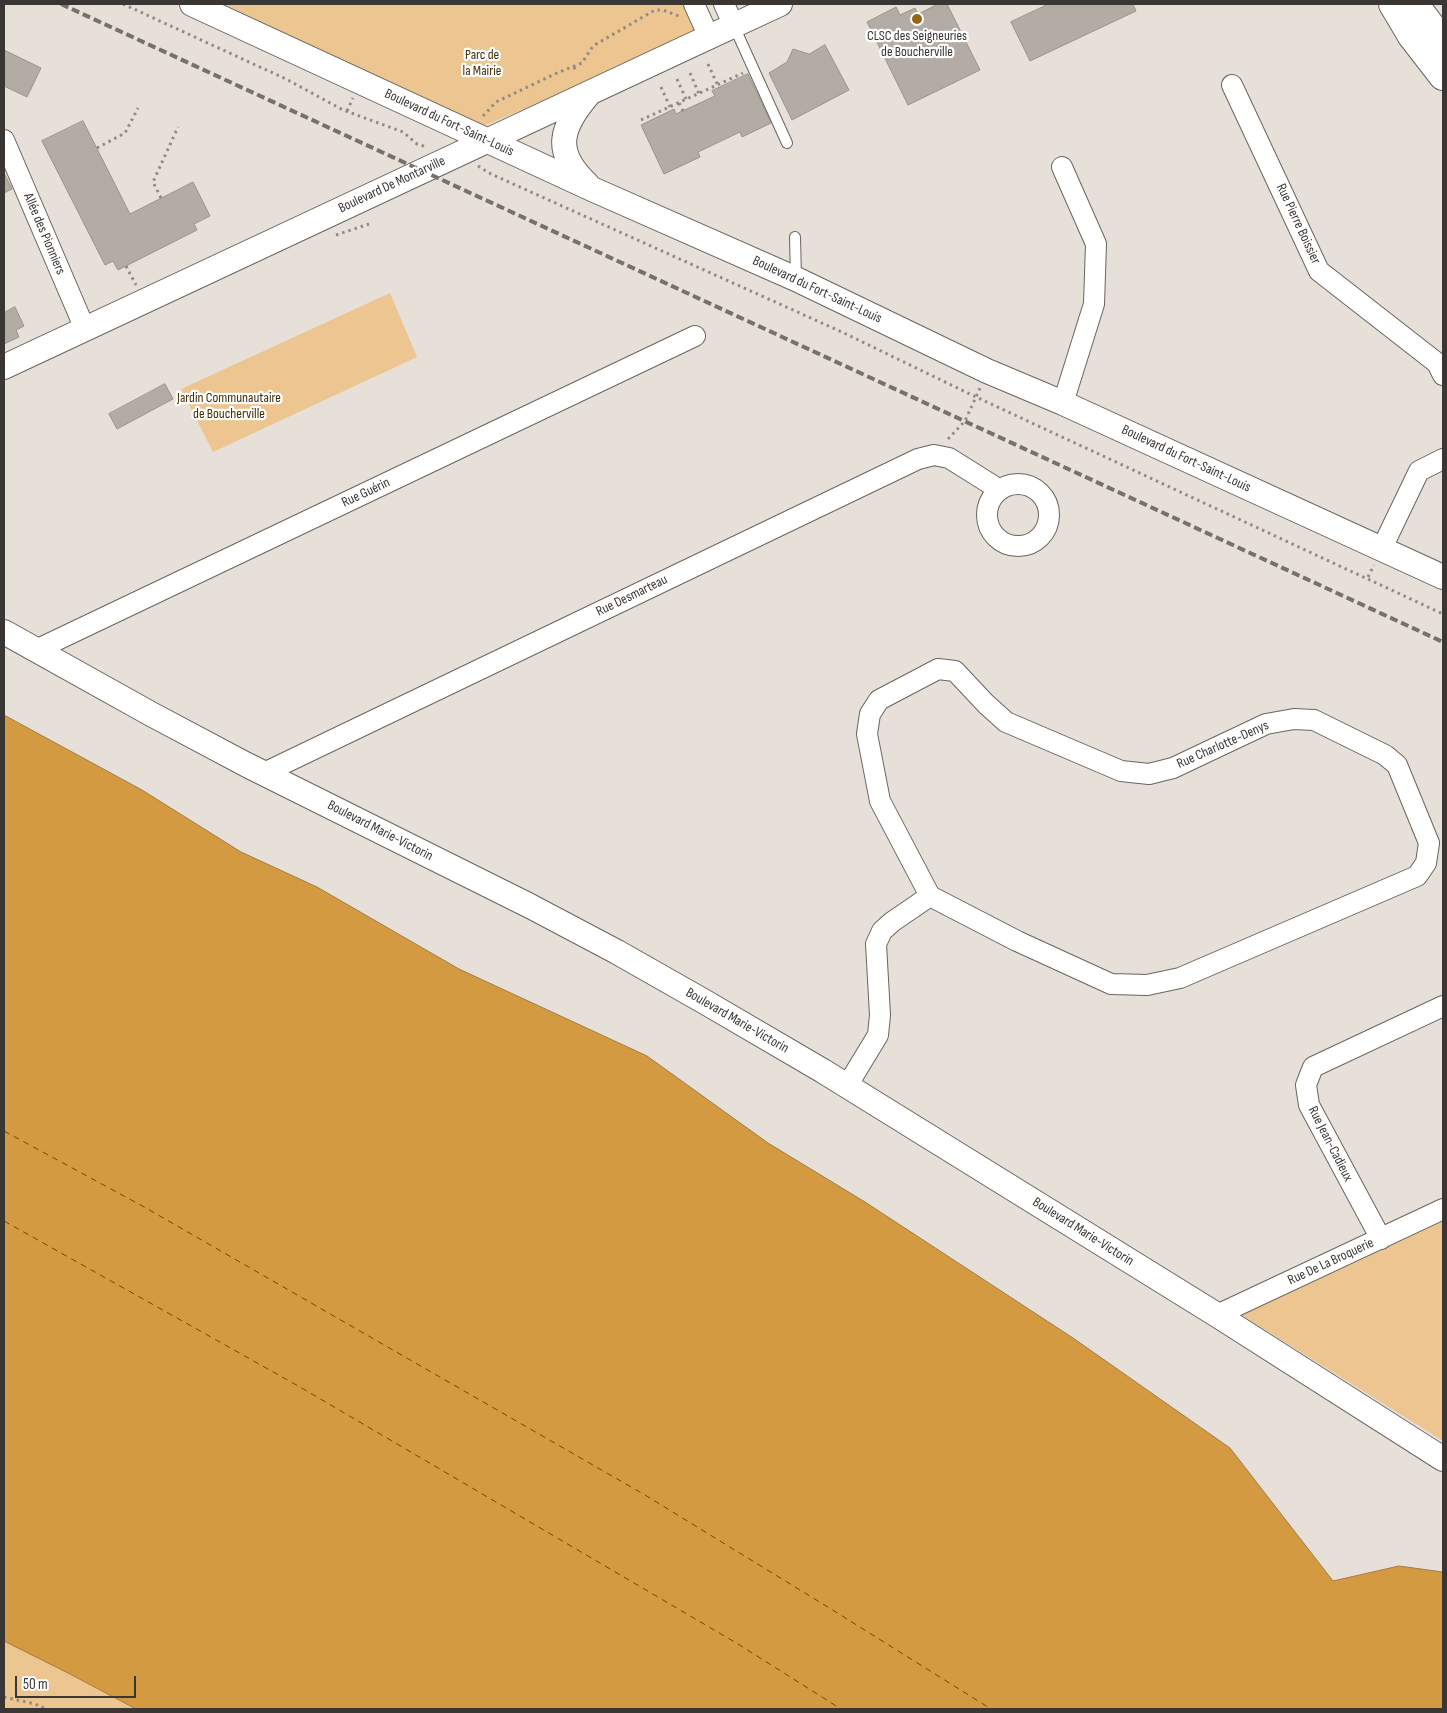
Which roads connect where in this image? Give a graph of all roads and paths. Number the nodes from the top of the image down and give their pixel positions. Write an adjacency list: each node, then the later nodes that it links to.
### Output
1 (123, 4): 34 (path, Boulevard du Fort-Saint-Louis)
2 (192, 4): 32 (street, Boulevard du Fort-Saint-Louis)
3 (724, 4): 8 (street)
4 (780, 4): 8 (street, Boulevard De Montarville)
5 (1393, 4): 16 (highway)
6 (1414, 4): 10 (highway)
7 (688, 11): 9 (street); 12 (path)
8 (734, 26): 9 (street, Boulevard De Montarville); 33 (lane)
9 (709, 37): 21 (street, Boulevard De Montarville)
10 (1443, 42)
11 (708, 64): 20 (path)
12 (574, 67): 14 (path); 28 (path)
13 (746, 72): 20 (path)
14 (576, 73)
15 (690, 73): 22 (path)
16 (1443, 76)
17 (677, 79): 23 (path)
18 (1232, 85): 48 (street, Rue Pierre Boissier)
19 (661, 87): 25 (path)
20 (718, 87): 22 (path)
21 (589, 93): 32 (street, Boulevard De Montarville); 38 (street)
22 (699, 94): 23 (path)
23 (686, 100): 24 (path)
24 (679, 103): 25 (path); 27 (path)
25 (670, 107): 29 (path)
26 (138, 108): 35 (path)
27 (683, 111)
28 (483, 116)
29 (642, 120)
30 (178, 127): 39 (path)
31 (4, 140): 44 (street, Allée des Pionniers)
32 (488, 141): 38 (street, Boulevard du Fort-Saint-Louis); 44 (street, Boulevard De Montarville)
33 (787, 143)
34 (424, 146)
35 (97, 148)
36 (481, 167): 49 (path, Boulevard du Fort-Saint-Louis)
37 (1062, 167): 50 (street)
38 (592, 189): 42 (street, Boulevard du Fort-Saint-Louis)
39 (161, 198)
40 (795, 237): 42 (lane)
41 (126, 266): 43 (path)
42 (796, 279): 47 (street, Boulevard du Fort-Saint-Louis)
43 (139, 290)
44 (85, 329): 46 (street, Boulevard De Montarville)
45 (695, 336): 58 (street, Rue Guérin)
46 (4, 367)
47 (987, 371): 49 (path); 50 (street, Boulevard du Fort-Saint-Louis)
48 (1443, 375)
49 (976, 397): 51 (path); 56 (path, Boulevard du Fort-Saint-Louis)
50 (1063, 403): 54 (street, Boulevard du Fort-Saint-Louis)
51 (934, 455): 53 (street); 59 (street, Rue Desmarteau)
52 (1443, 459): 54 (street)
53 (1000, 490)
54 (1382, 548): 55 (street, Boulevard du Fort-Saint-Louis)
55 (1443, 577)
56 (1443, 614)
57 (4, 632): 58 (street, Boulevard Marie-Victorin)
58 (36, 650): 59 (street, Boulevard Marie-Victorin)
59 (264, 773): 62 (street, Boulevard Marie-Victorin)
60 (930, 896): 60 (street, Rue Charlotte-Denys); 62 (street)
61 (1443, 1006): 64 (street, Rue Jean-Cadieux)
62 (846, 1086): 65 (street, Boulevard Marie-Victorin)
63 (1443, 1209): 64 (street, Rue De La Broquerie)
64 (1380, 1239): 65 (street, Rue De La Broquerie)
65 (1218, 1315): 66 (street, Boulevard Marie-Victorin)
66 (1443, 1459)
67 (4, 1697): 68 (path)
68 (46, 1709)

